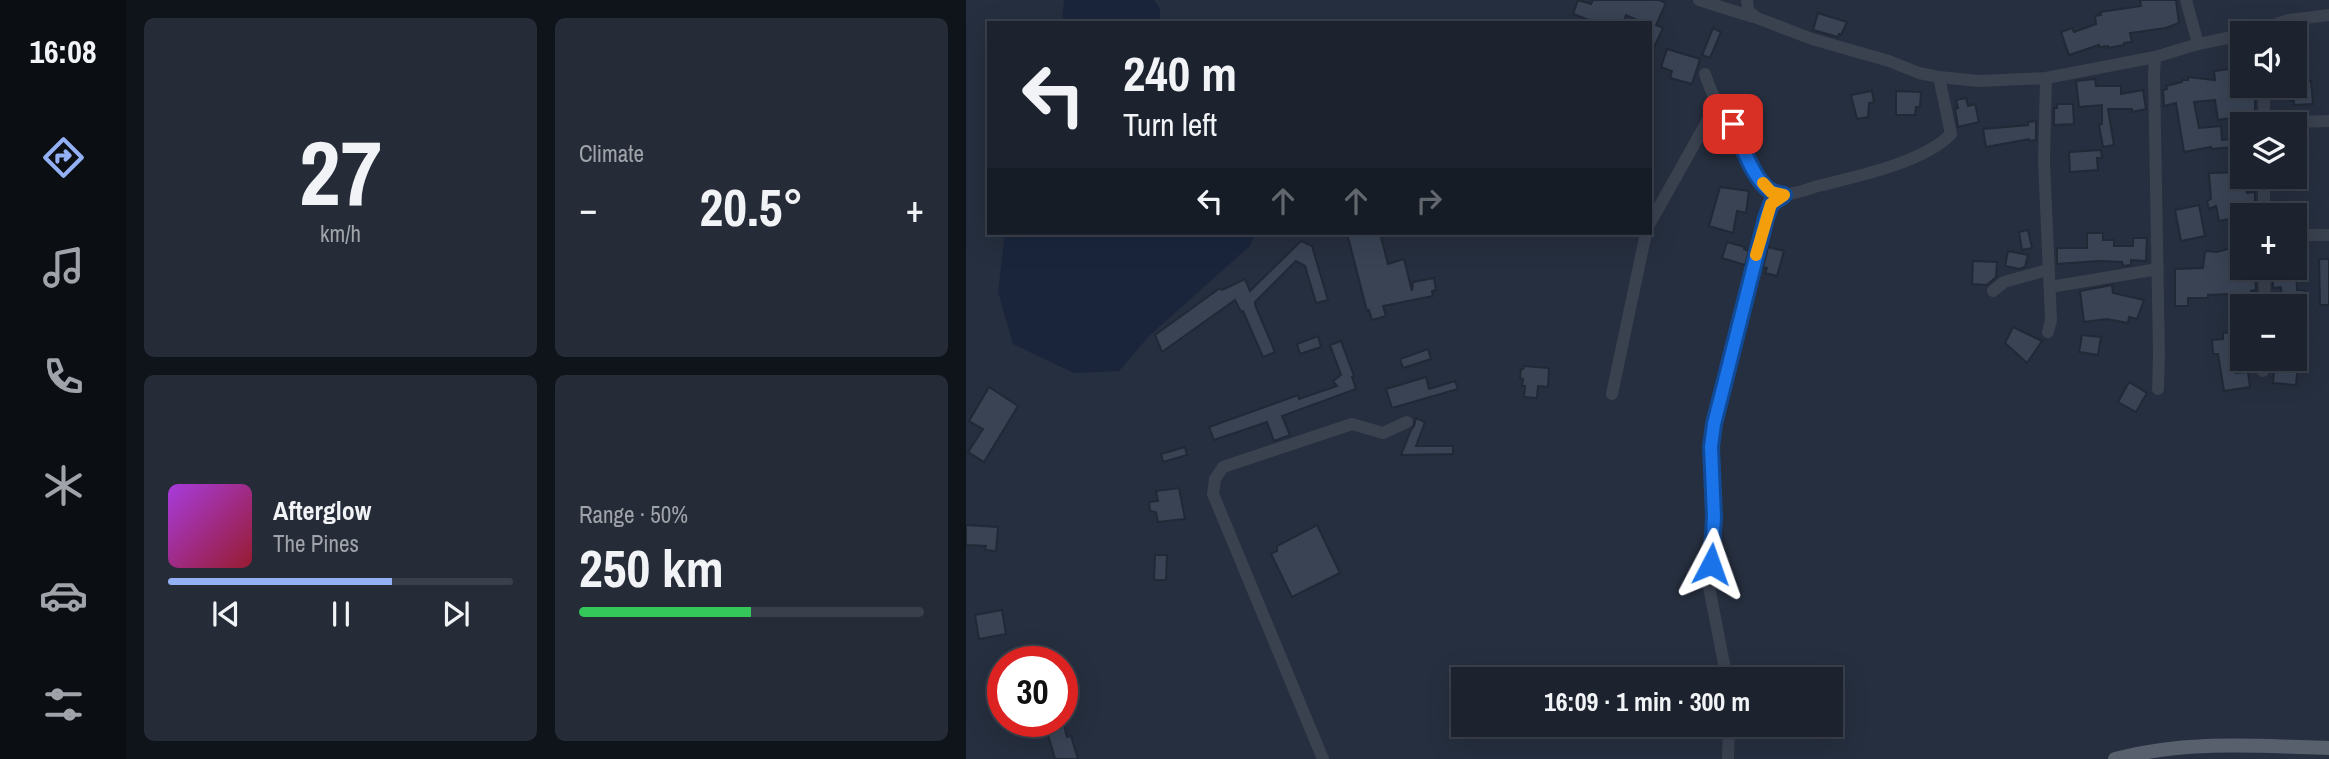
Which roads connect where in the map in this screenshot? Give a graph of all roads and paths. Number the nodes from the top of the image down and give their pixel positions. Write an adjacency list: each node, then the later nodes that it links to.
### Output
1 (1699, 0): 5 (street)
2 (1747, 0): 5 (street)
3 (2186, 0): 8 (street)
4 (2329, 15): 6 (street)
5 (1757, 18): 11 (street)
6 (2286, 21)
7 (2230, 37): 8 (street)
8 (2198, 44): 9 (street)
9 (2155, 57): 12 (street); 21 (street)
10 (1705, 74): 13 (street)
11 (1939, 77): 12 (street); 16 (street)
12 (2046, 78): 22 (street)
13 (1722, 111): 16 (street); 17 (street)
14 (2329, 121): 15 (street)
15 (2307, 122)
16 (1784, 195): 29 (street)
17 (1652, 219)
18 (1646, 235): 27 (street)
19 (2307, 235): 20 (street)
20 (2329, 235)
21 (2158, 269): 23 (street); 26 (street)
22 (2047, 270): 23 (street); 24 (street)
23 (2050, 287): 25 (street)
24 (1993, 291)
25 (2048, 332)
26 (2158, 389)
27 (1612, 394)
28 (1407, 422): 32 (street)
29 (1725, 667)
30 (1729, 737): 33 (street)
31 (2329, 748): 34 (main road)
32 (1323, 759)
33 (1728, 759)
34 (2115, 759)

